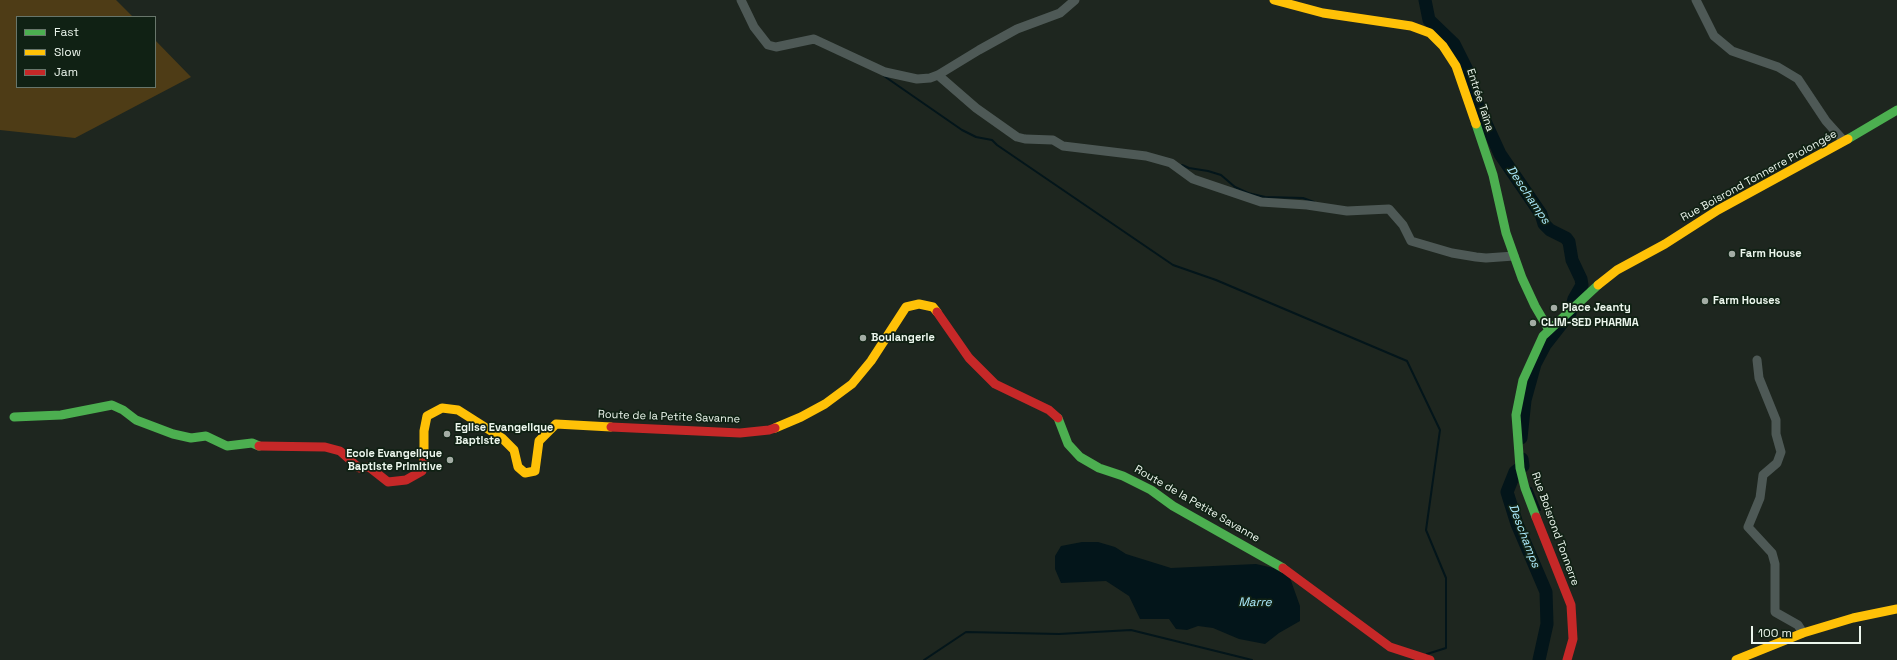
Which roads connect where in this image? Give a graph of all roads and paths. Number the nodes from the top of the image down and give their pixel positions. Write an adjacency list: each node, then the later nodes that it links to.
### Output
1 (741, 0): 5 (street)
2 (1075, 0): 5 (street)
3 (1274, 0): 8 (street, Entrée Taïna)
4 (1696, 0): 7 (street)
5 (938, 75): 8 (street)
6 (1897, 110): 7 (street, Rue Boisrond Tonnerre Prolongée)
7 (1844, 141): 9 (street, Rue Boisrond Tonnerre Prolongée)
8 (1514, 256): 10 (street, Entrée Taïna)
9 (1593, 288): 10 (street, Rue Boisrond Tonnerre)
10 (1549, 330): 16 (street, Rue Boisrond Tonnerre)
11 (1756, 360): 14 (street)
12 (14, 417): 15 (street, Route de la Petite Savanne)
13 (1897, 609): 14 (street)
14 (1803, 633): 17 (street)
15 (1430, 660)
16 (1567, 660)
17 (1736, 660)

